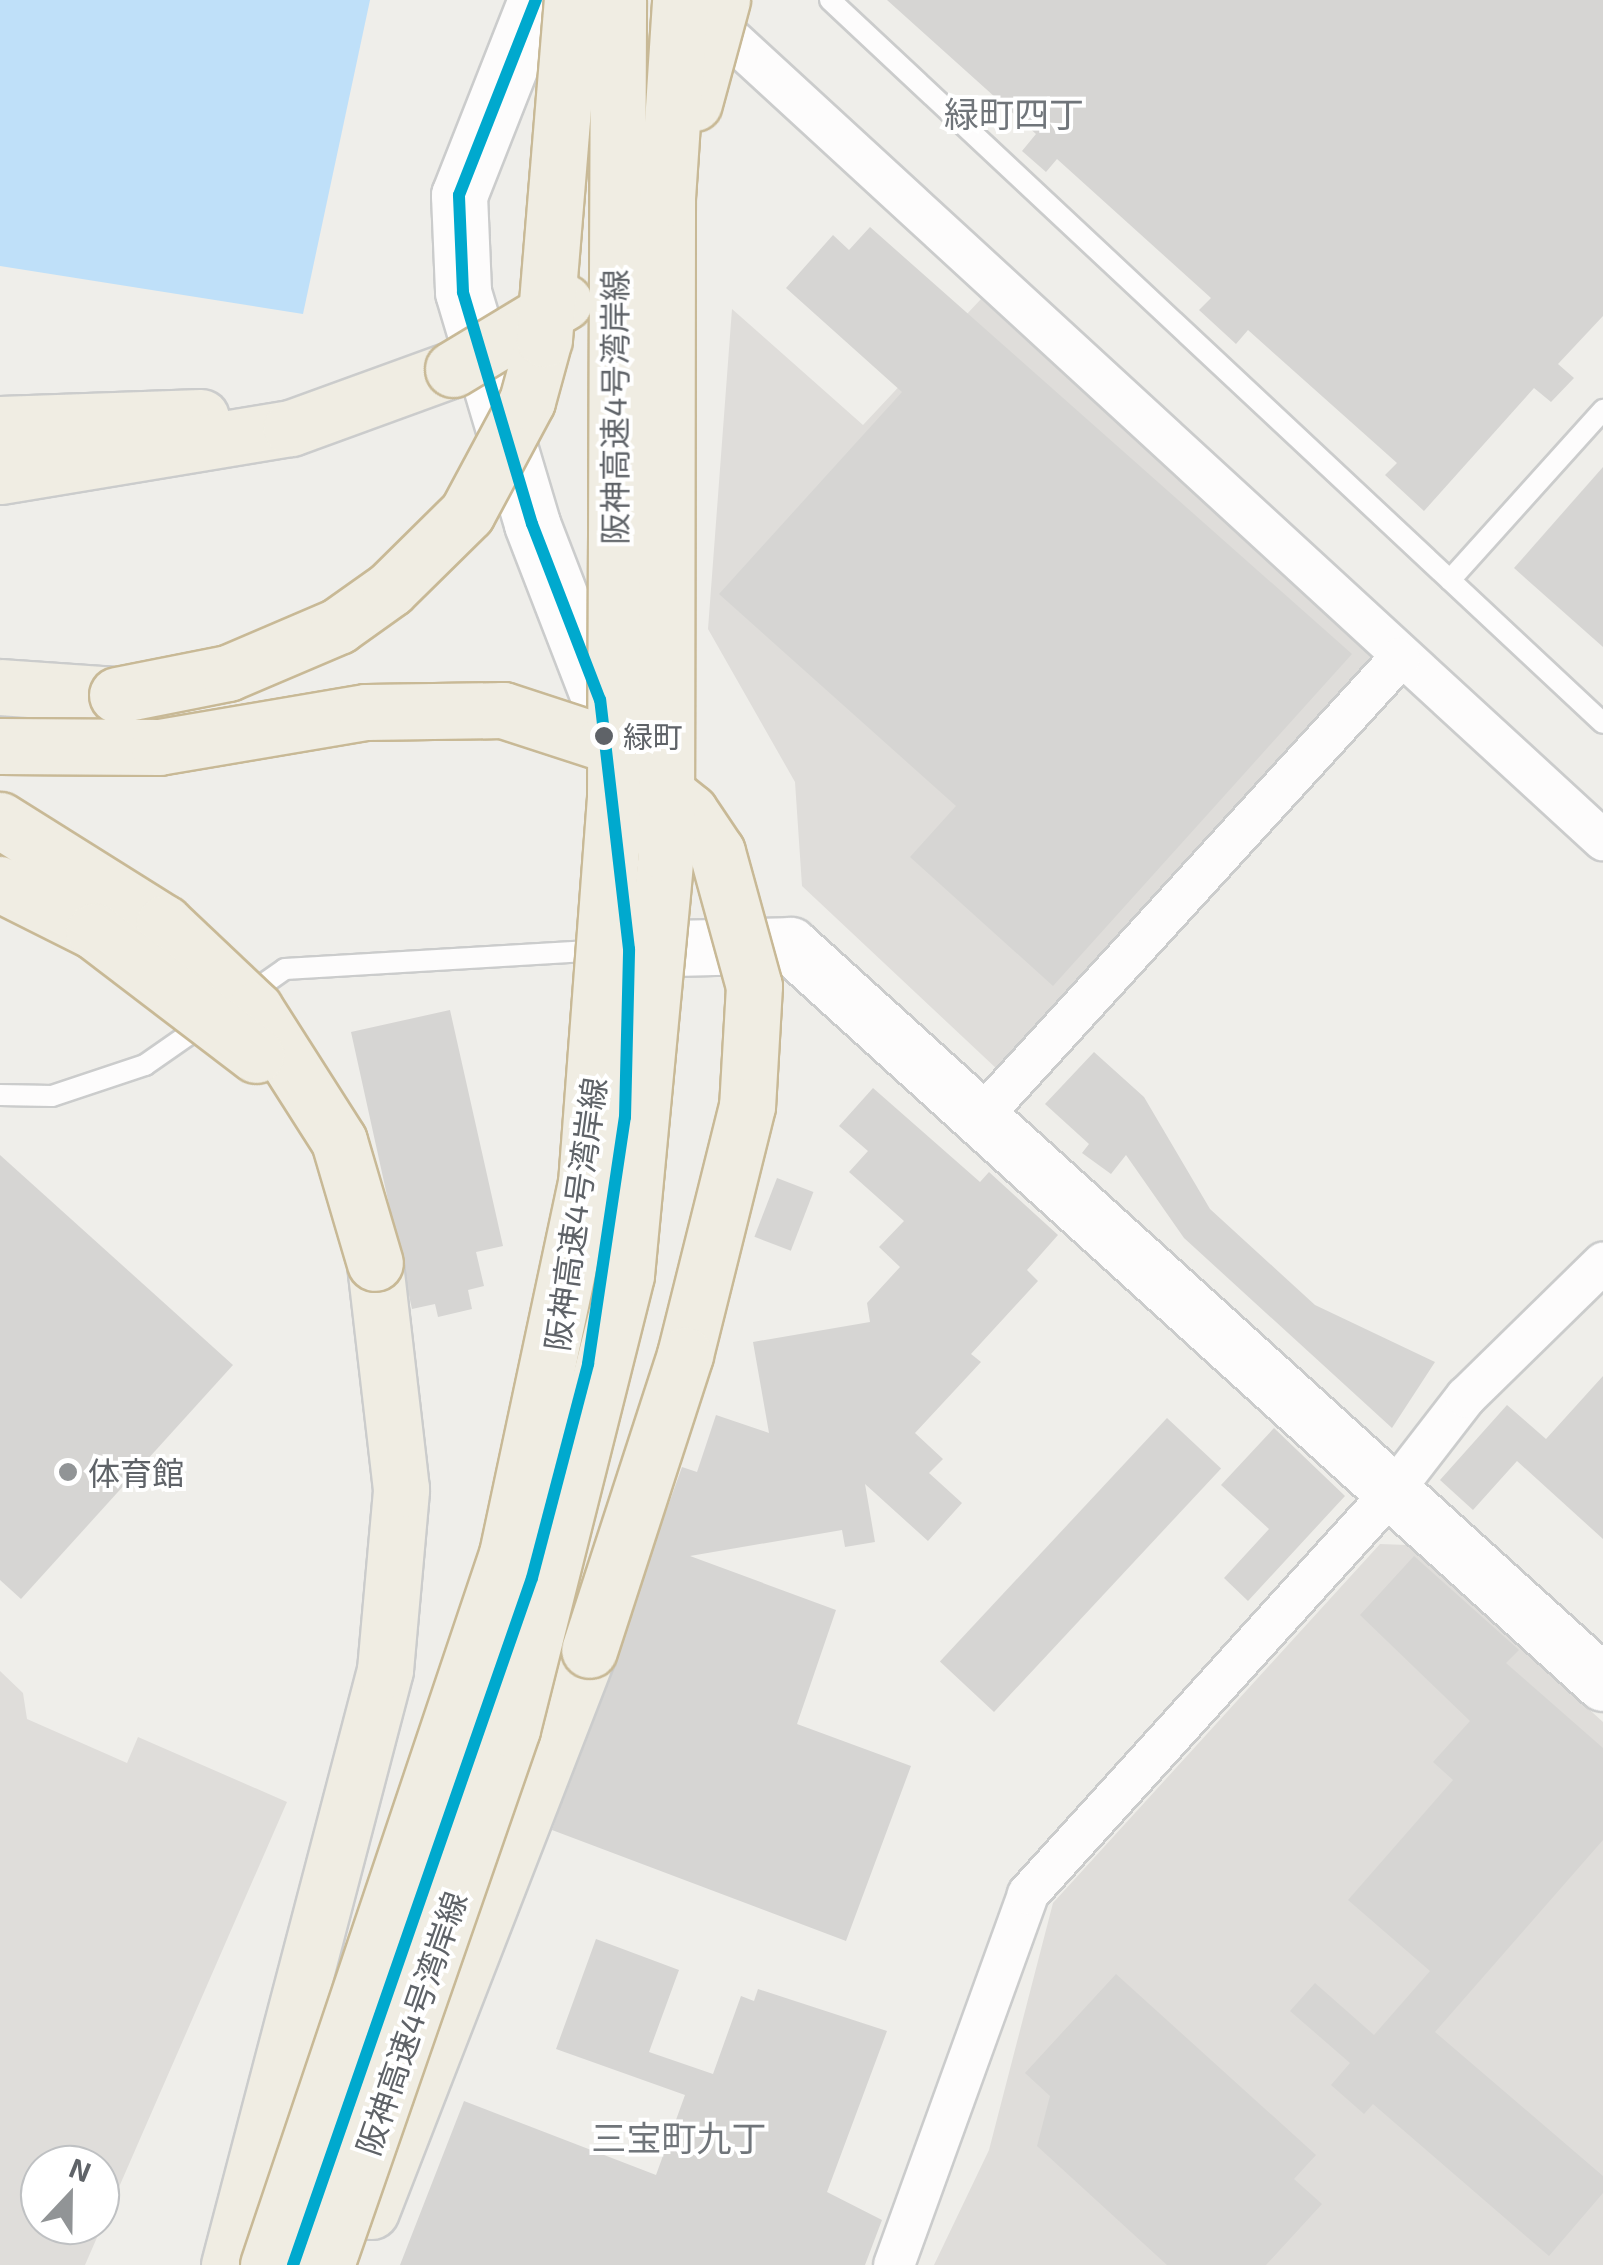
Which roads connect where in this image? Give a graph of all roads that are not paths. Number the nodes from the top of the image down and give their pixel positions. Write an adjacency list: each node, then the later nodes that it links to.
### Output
1 (536, 0): 20 (street)
2 (572, 0): 14 (highway, bridge)
3 (618, 0): 28 (highway, 阪神高速4号湾岸線, bridge)
4 (680, 0): 30 (highway, 阪神高速4号湾岸線, bridge)
5 (690, 0): 13 (street)
6 (722, 0): 8 (highway, bridge)
7 (830, 0): 12 (lane)
8 (453, 368): 10 (highway); 11 (highway)
9 (1603, 410): 12 (lane)
10 (0, 424)
11 (0, 476)
12 (1450, 580): 15 (lane)
13 (1400, 658): 18 (street); 22 (street)
14 (0, 687)
15 (1603, 723)
16 (0, 746): 31 (highway, bridge)
17 (0, 820): 23 (highway, bridge)
18 (1603, 840)
19 (0, 884): 23 (highway, bridge)
20 (628, 948): 21 (lane); 22 (street); 29 (street)
21 (0, 1095)
22 (980, 1117): 25 (street)
23 (375, 1263): 27 (highway)
24 (1603, 1263): 25 (street)
25 (1394, 1490): 26 (street); 32 (street)
26 (1603, 1683)
27 (229, 2265)
28 (268, 2265)
29 (293, 2265)
30 (326, 2265)
31 (350, 2265)
32 (894, 2265)

